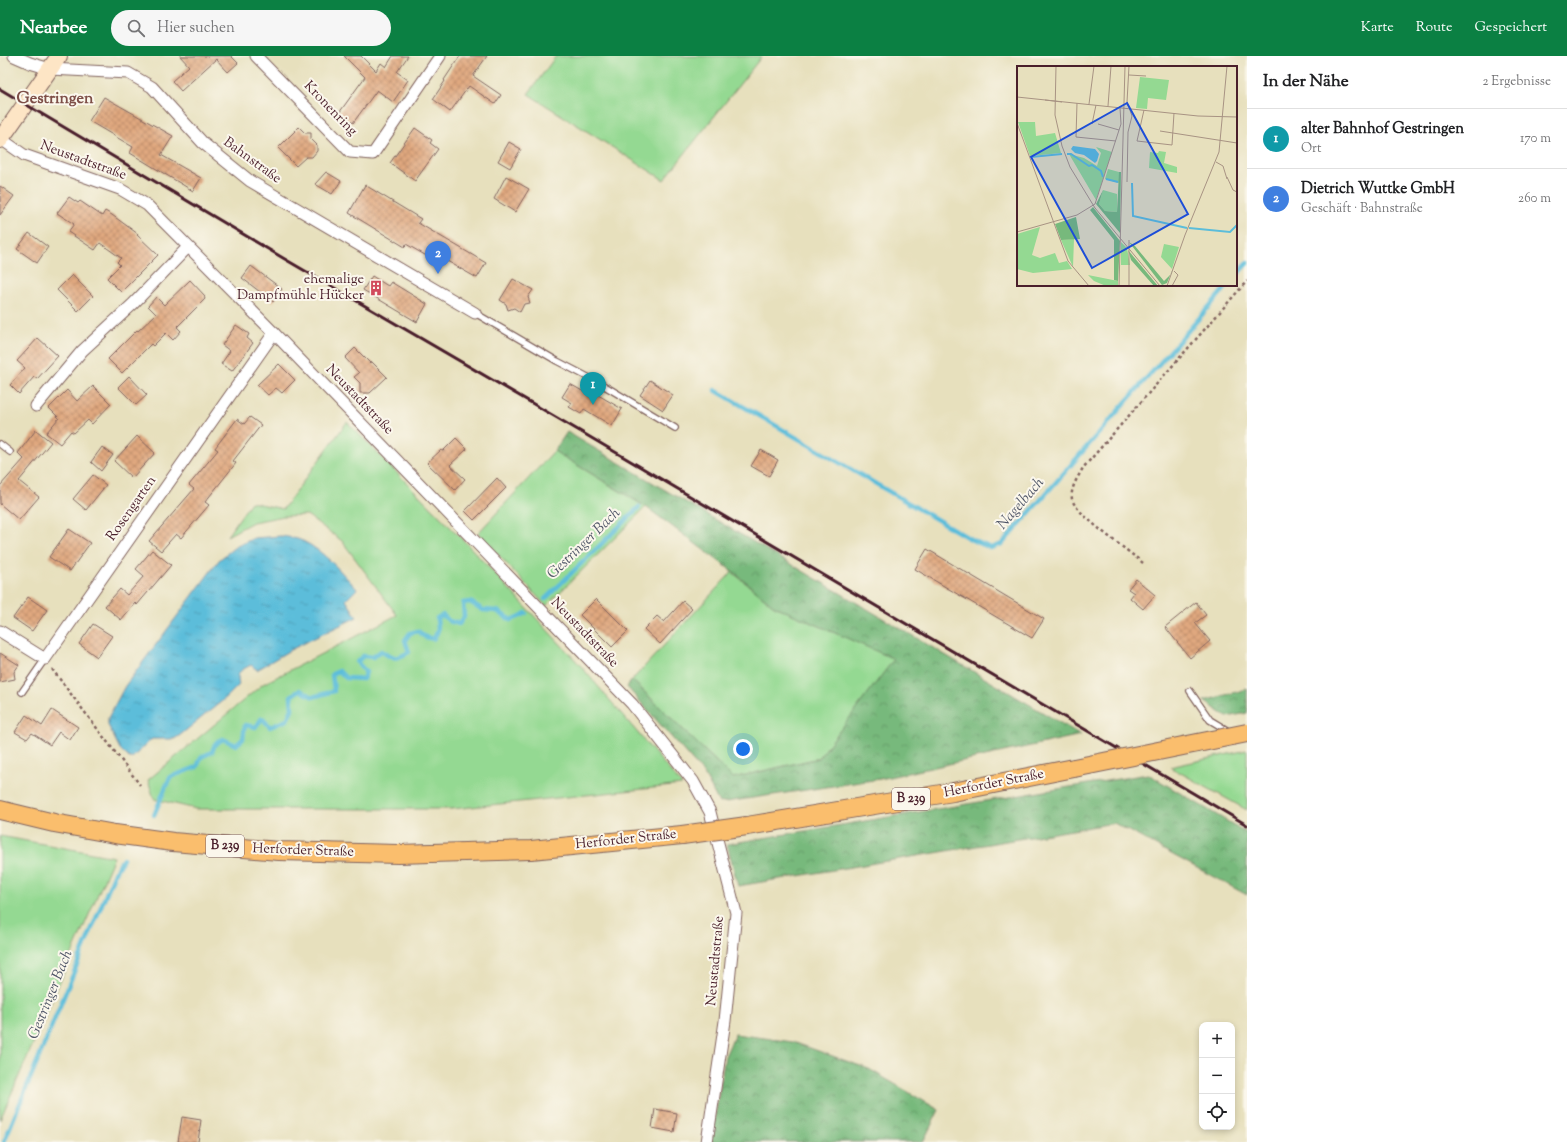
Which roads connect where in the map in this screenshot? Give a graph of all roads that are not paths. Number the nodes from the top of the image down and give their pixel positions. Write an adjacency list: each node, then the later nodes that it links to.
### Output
1 (14, 56): 4 (street, Bahnstraße)
2 (256, 56): 3 (street, Kronenring)
3 (440, 56)
4 (54, 63): 5 (main road); 7 (street, Bahnstraße)
5 (0, 139): 6 (street, Neustadtstraße)
6 (188, 247): 8 (street, Neustadtstraße); 9 (street)
7 (475, 313): 10 (lane)
8 (274, 333): 14 (street, Rosengarten); 19 (street, Neustadtstraße)
9 (36, 406)
10 (675, 428)
11 (0, 444): 12 (lane)
12 (10, 452)
13 (0, 631): 14 (street)
14 (45, 659): 16 (lane)
15 (1190, 691): 17 (lane)
16 (22, 692)
17 (1244, 736): 18 (main road, Herforder Straße / B 239, bridge)
18 (0, 810)
19 (707, 1142)

